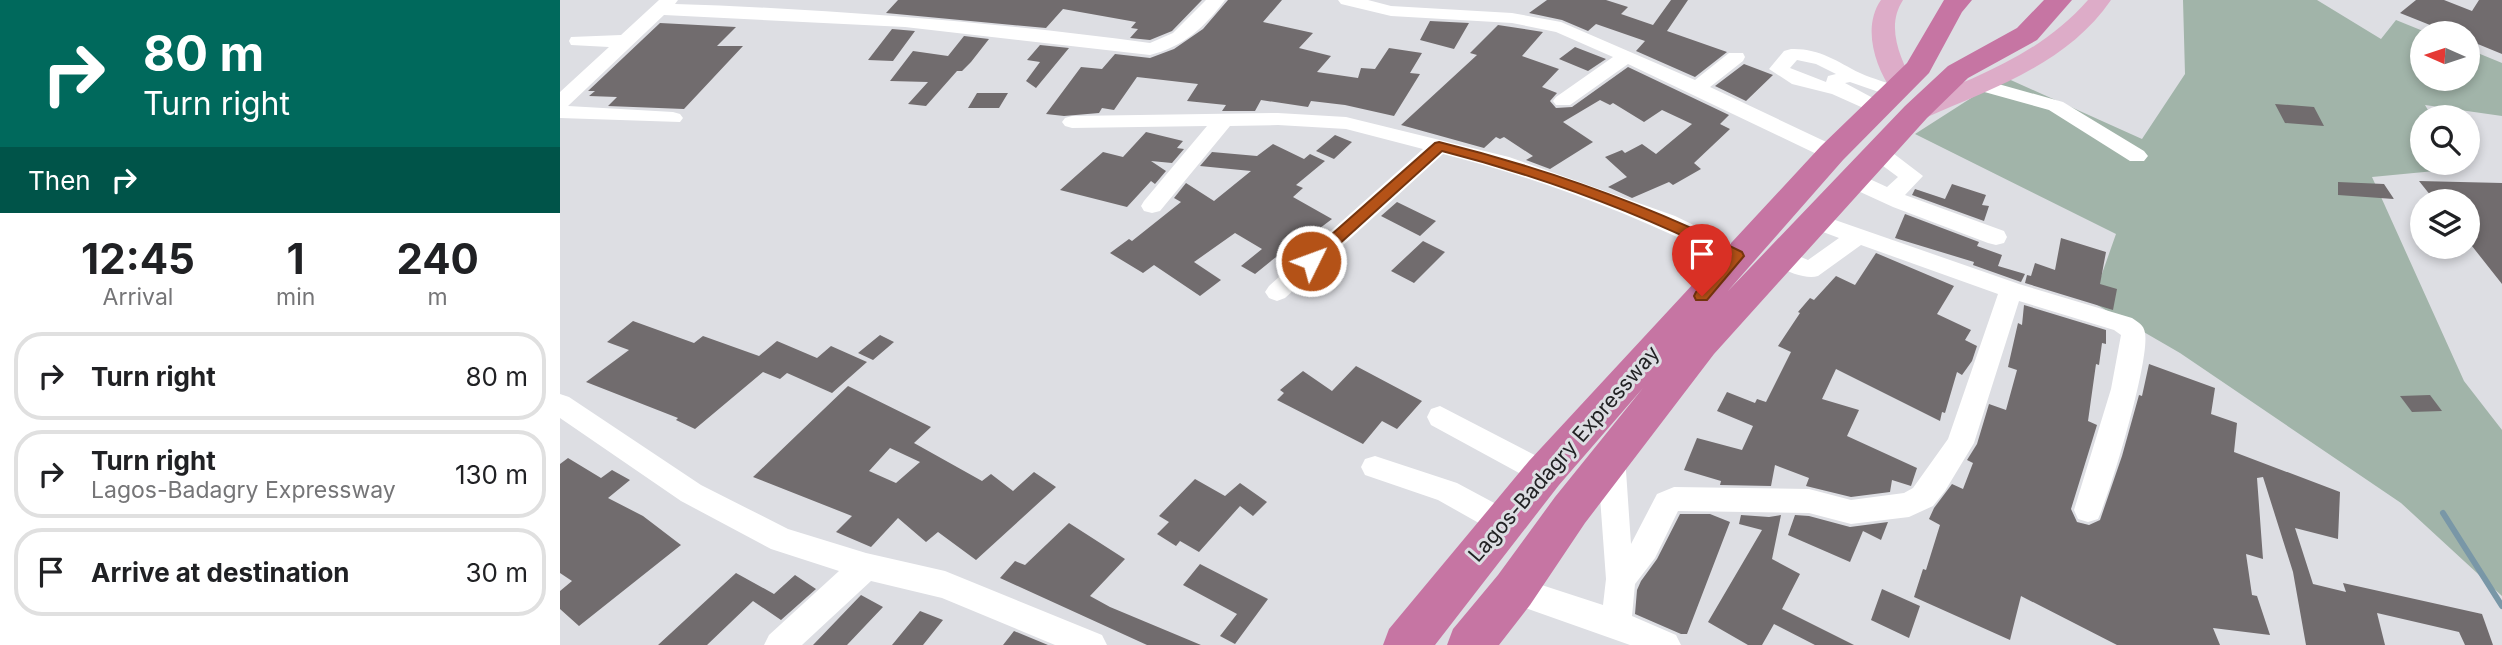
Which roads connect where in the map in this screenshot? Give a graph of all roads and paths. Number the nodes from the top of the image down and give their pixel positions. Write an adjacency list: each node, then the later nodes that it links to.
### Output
1 (1216, 0): 7 (street)
2 (1347, 0): 10 (street)
3 (1892, 0): 15 (main road)
4 (1959, 0): 15 (highway, Lagos-Badagry Expressway)
5 (2059, 0): 15 (highway, Lagos-Badagry Expressway)
6 (2100, 0): 13 (main road, Lagos-Badagry Expressway)
7 (664, 5): 9 (street)
8 (578, 41): 9 (street)
9 (626, 41): 17 (street)
10 (1626, 56): 14 (street); 16 (street)
11 (1736, 57): 14 (street)
12 (1844, 83): 15 (street)
13 (1977, 85): 15 (main road, Lagos-Badagry Expressway); 24 (street)
14 (1697, 88): 25 (street)
15 (1898, 100): 23 (highway, Lagos-Badagry Expressway); 25 (highway, Lagos-Badagry Expressway)
16 (1563, 101)
17 (560, 103)
18 (560, 112): 19 (street)
19 (673, 118)
20 (1072, 122): 21 (street)
21 (1222, 122): 22 (street); 27 (street)
22 (1439, 146): 31 (street); 34 (street)
23 (1878, 152): 25 (highway, Lagos-Badagry Expressway); 26 (street)
24 (2137, 156)
25 (1842, 167): 26 (street); 28 (highway, Lagos-Badagry Expressway); 31 (highway, Lagos-Badagry Expressway)
26 (1890, 197): 30 (street)
27 (1152, 206)
28 (1815, 221): 29 (street); 32 (highway, Lagos-Badagry Expressway)
29 (1858, 236): 32 (street); 33 (street)
30 (1996, 237)
31 (1737, 256): 39 (highway, Lagos-Badagry Expressway)
32 (1782, 257): 37 (highway, Lagos-Badagry Expressway)
33 (2011, 290): 40 (street); 43 (street)
34 (1277, 292)
35 (560, 404): 42 (street)
36 (1440, 417): 39 (street)
37 (1611, 456): 43 (street); 44 (highway, Lagos-Badagry Expressway)
38 (1375, 467): 41 (street)
39 (1544, 473): 41 (highway, Lagos-Badagry Expressway)
40 (2088, 510)
41 (1503, 522): 48 (highway, Lagos-Badagry Expressway)
42 (866, 566): 46 (street); 47 (street)
43 (1621, 579): 45 (street)
44 (1514, 590): 45 (street); 49 (highway, Lagos-Badagry Expressway)
45 (1616, 624): 50 (street)
46 (780, 645)
47 (1091, 645)
48 (1406, 645)
49 (1471, 645)
50 (1665, 645)

